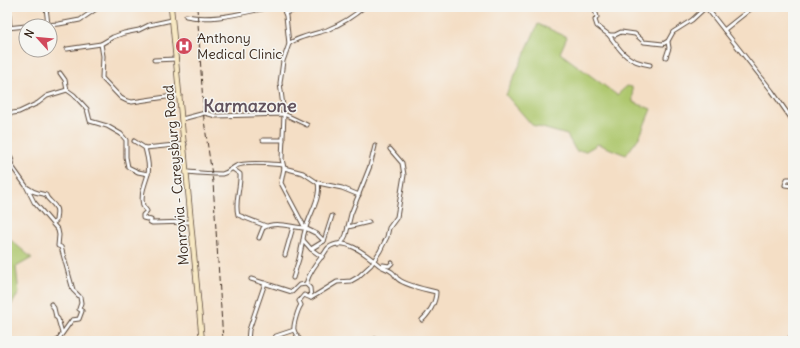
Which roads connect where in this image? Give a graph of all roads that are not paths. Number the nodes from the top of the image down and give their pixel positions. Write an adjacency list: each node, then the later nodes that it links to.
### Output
1 (8, 7): 18 (street)
2 (46, 7): 14 (street)
3 (99, 7): 16 (street)
4 (171, 7): 15 (main road, Monrovia - Careysburg Road)
5 (272, 7): 13 (street)
6 (283, 7): 12 (street)
7 (305, 7): 12 (street)
8 (364, 7): 23 (street)
9 (594, 7): 20 (street)
10 (706, 7): 19 (street); 21 (street)
11 (753, 7): 19 (street)
12 (285, 13): 23 (street)
13 (186, 16)
14 (47, 18)
15 (172, 20): 22 (street); 26 (main road, Monrovia - Careysburg Road)
16 (58, 23)
17 (18, 26): 18 (street)
18 (8, 27)
19 (724, 30): 35 (street)
20 (609, 35): 21 (street); 28 (street)
21 (668, 41): 25 (street)
22 (101, 44): 24 (street); 31 (street)
23 (289, 44): 33 (street)
24 (68, 49)
25 (666, 57)
26 (176, 59): 27 (street); 31 (main road, Monrovia - Careysburg Road)
27 (154, 60)
28 (650, 65)
29 (60, 73): 30 (street)
30 (67, 90): 32 (street); 50 (street)
31 (180, 96): 34 (main road, Monrovia - Careysburg Road)
32 (7, 114)
33 (284, 114): 34 (street); 36 (street); 38 (street)
34 (182, 119): 40 (main road, Monrovia - Careysburg Road)
35 (793, 121)
36 (307, 125)
37 (263, 140): 38 (street)
38 (283, 140): 47 (street)
39 (134, 141): 42 (street)
40 (184, 144): 42 (street); 49 (main road, Monrovia - Careysburg Road)
41 (375, 146): 55 (street)
42 (145, 148): 50 (street)
43 (7, 149): 46 (street)
44 (390, 149): 71 (street)
45 (7, 163): 46 (street)
46 (11, 165): 54 (street)
47 (284, 166): 48 (street); 52 (street); 63 (street)
48 (233, 169): 49 (street); 60 (street)
49 (187, 172): 57 (main road, Monrovia - Careysburg Road)
50 (148, 174): 57 (street)
51 (793, 179): 53 (street)
52 (318, 183): 55 (street); 63 (street)
53 (793, 186)
54 (27, 188): 59 (street); 59 (street)
55 (358, 195): 62 (street)
56 (332, 216): 66 (street)
57 (190, 222): 85 (main road, Monrovia - Careysburg Road)
58 (370, 222): 62 (street)
59 (53, 223): 82 (street)
60 (266, 226): 61 (street); 64 (street)
61 (293, 227): 63 (street); 69 (street)
62 (348, 227): 67 (street)
63 (305, 228): 65 (street); 66 (street)
64 (259, 238)
65 (303, 240): 68 (street); 74 (street)
66 (324, 241): 68 (street)
67 (338, 245): 70 (street); 71 (street)
68 (311, 249): 70 (street)
69 (285, 255)
70 (322, 257): 77 (street)
71 (375, 260): 73 (street); 78 (street)
72 (392, 263): 73 (street)
73 (380, 266): 80 (street)
74 (293, 278)
75 (251, 279): 76 (street)
76 (265, 284): 77 (street); 86 (street)
77 (306, 284): 78 (street)
78 (311, 298): 81 (street)
79 (51, 304): 82 (street)
80 (422, 320)
81 (294, 330): 87 (street); 88 (street)
82 (62, 333): 84 (street)
83 (793, 335): 89 (main road)
84 (57, 341)
85 (202, 341)
86 (248, 341)
87 (271, 341)
88 (300, 341)
89 (788, 341)

